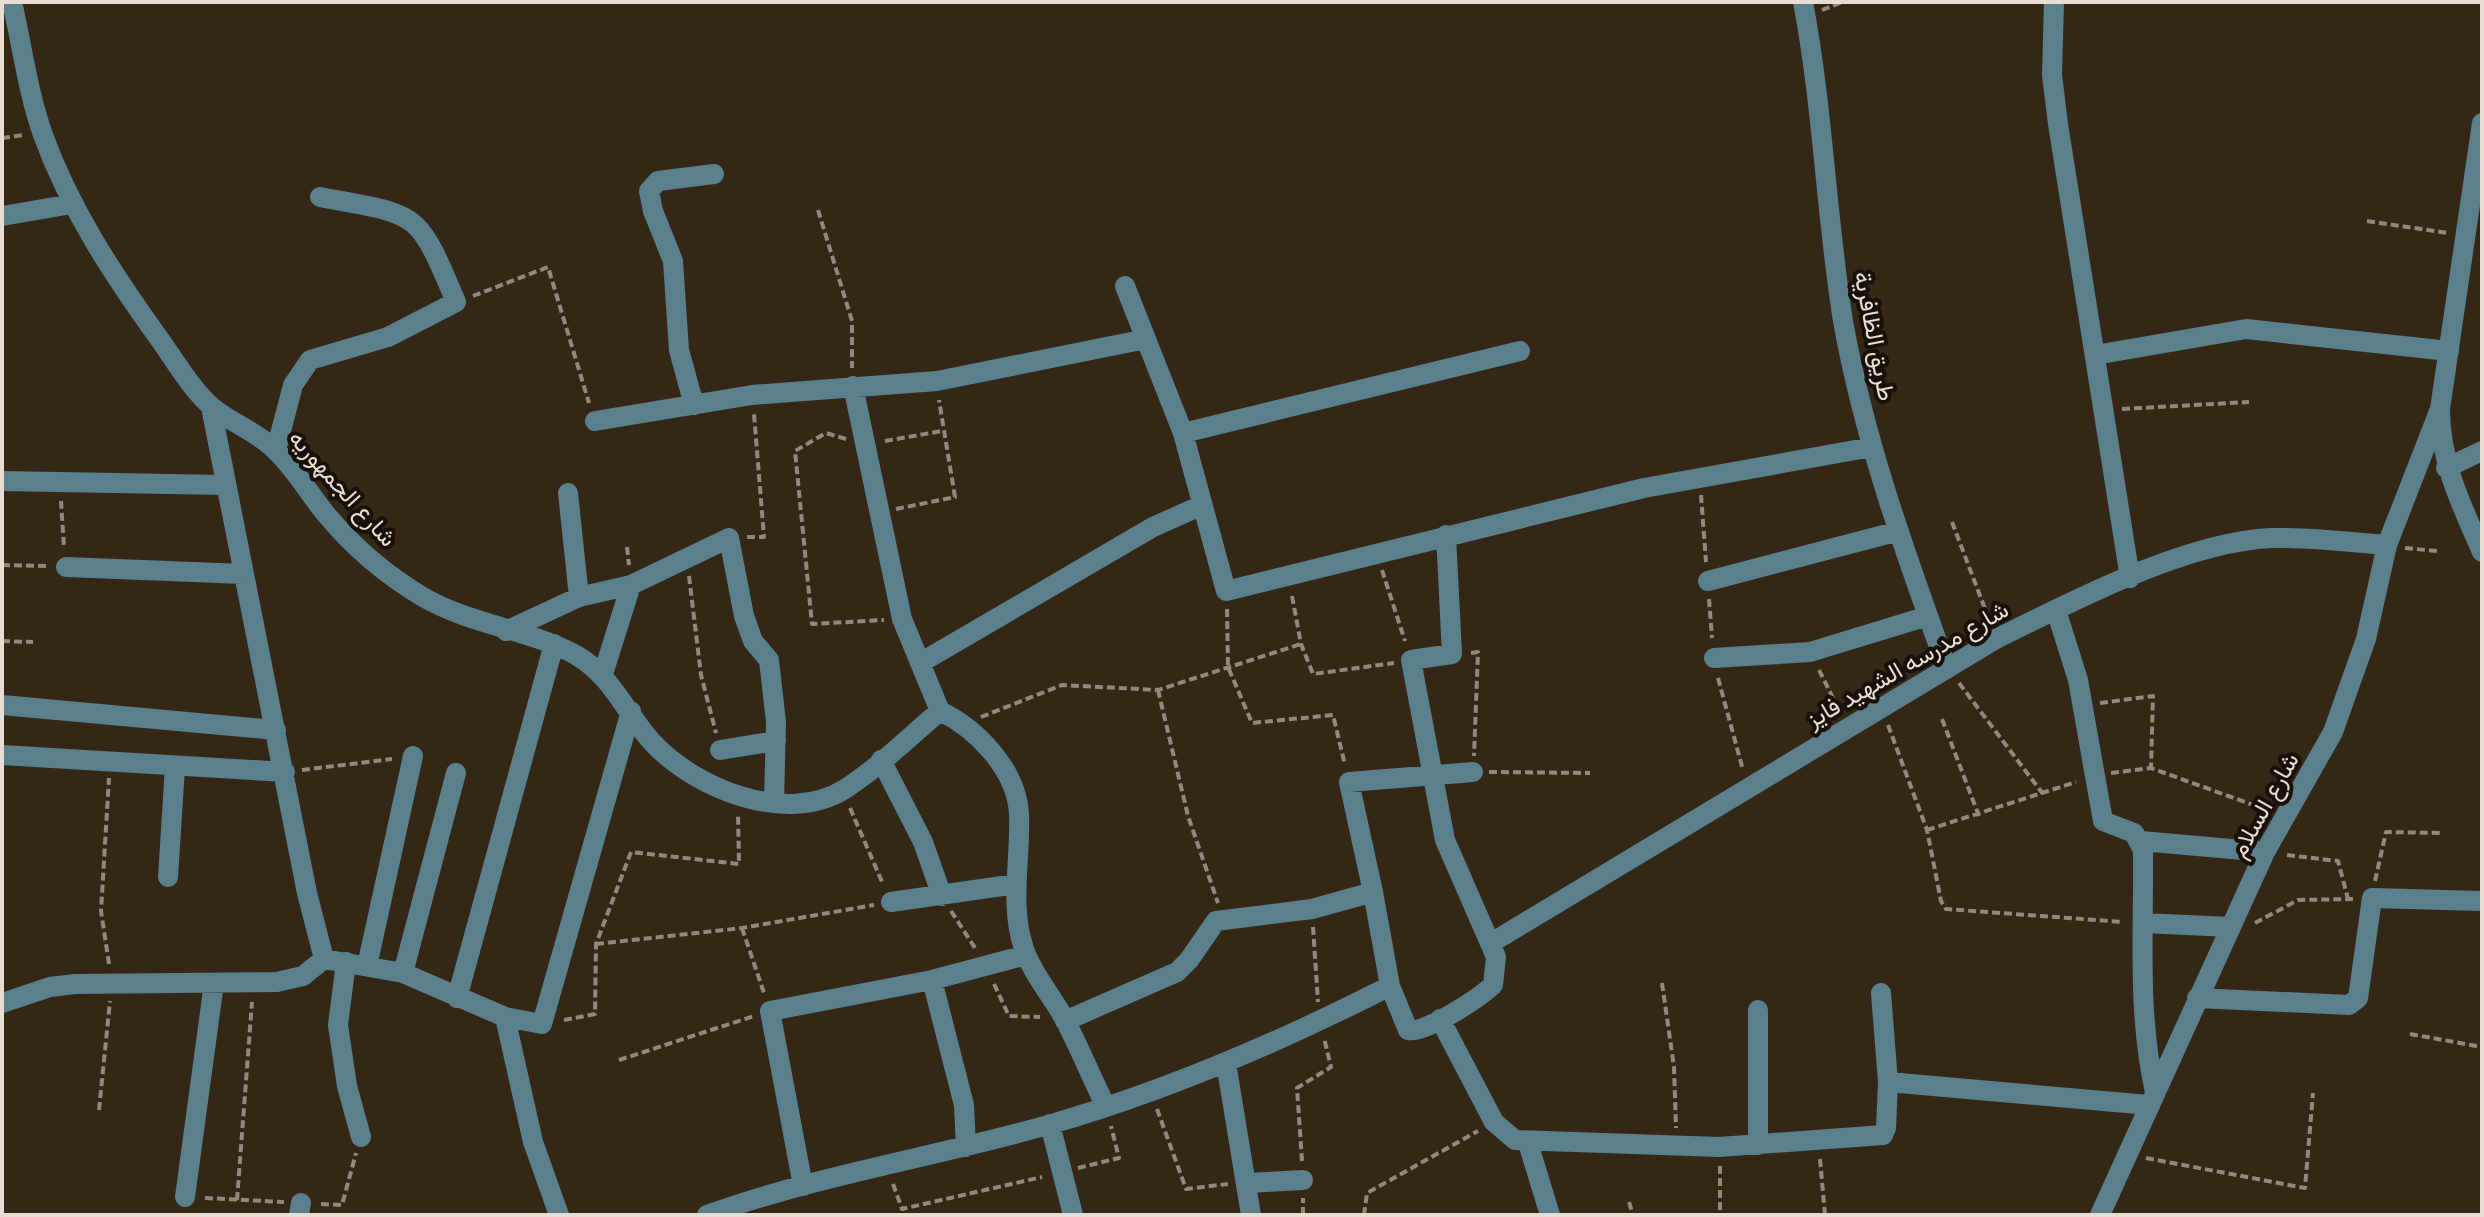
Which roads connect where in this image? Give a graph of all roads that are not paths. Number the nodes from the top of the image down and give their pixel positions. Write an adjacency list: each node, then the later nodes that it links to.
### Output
1 (12, 2): 7 (street, شارع الجمهوريه)
2 (1803, 2): 20 (street, طريق الظافرية)
3 (2054, 2): 13 (street)
4 (2482, 123): 12 (street)
5 (714, 174): 15 (street)
6 (320, 197): 21 (street)
7 (72, 204): 8 (street); 16 (street, شارع الجمهوريه)
8 (2, 216)
9 (1125, 286): 10 (street)
10 (1146, 339): 14 (street); 19 (street)
11 (1520, 351): 19 (street)
12 (2449, 351): 13 (street); 17 (street)
13 (2095, 355): 34 (street)
14 (853, 386): 15 (street); 43 (street)
15 (694, 405): 18 (street)
16 (211, 407): 21 (street, شارع الجمهوريه); 25 (street)
17 (2440, 409): 23 (street); 30 (street, شارع السلام)
18 (595, 421)
19 (1183, 433): 27 (street)
20 (1872, 447): 28 (street, طريق الظافرية); 29 (street)
21 (276, 450): 40 (street, شارع الجمهوريه)
22 (2482, 451): 23 (street)
23 (2446, 468): 31 (street)
24 (2, 481): 25 (street)
25 (226, 485): 33 (street)
26 (568, 493): 37 (street)
27 (1200, 506): 29 (street); 43 (street)
28 (1899, 531): 35 (street); 39 (street, طريق الظافرية)
29 (1446, 535): 59 (street)
30 (2387, 545): 34 (street, شارع مدرسه الشهيد فايز); 62 (street, شارع السلام)
31 (2482, 552)
32 (66, 567): 33 (street)
33 (244, 574): 49 (street)
34 (2130, 578): 38 (street, شارع مدرسه الشهيد فايز)
35 (1708, 581)
36 (631, 585): 37 (street); 45 (street); 50 (street)
37 (579, 597): 40 (street)
38 (2056, 610): 44 (street, شارع مدرسه الشهيد فايز); 61 (street)
39 (1928, 616): 42 (street); 44 (street, طريق الظافرية)
40 (506, 631): 41 (street, شارع الجمهوريه)
41 (554, 644): 45 (street, شارع الجمهوريه); 81 (street)
42 (1714, 658)
43 (920, 663): 48 (street)
44 (1947, 669): 71 (street, شارع مدرسه الشهيد فايز)
45 (603, 674): 47 (street, شارع الجمهوريه)
46 (2, 705): 49 (street)
47 (631, 711): 60 (street, شارع الجمهوريه); 85 (street)
48 (940, 711): 54 (street, شارع الجمهوريه); 64 (street)
49 (276, 730): 56 (street)
50 (776, 741): 51 (street); 60 (street)
51 (720, 750)
52 (2, 755): 55 (street)
53 (413, 756): 75 (street)
54 (881, 760): 60 (street, شارع الجمهوريه); 66 (street)
55 (175, 767): 56 (street); 63 (street)
56 (285, 772): 73 (street)
57 (1473, 772): 59 (street)
58 (456, 773): 76 (street)
59 (1433, 775): 65 (street); 71 (street)
60 (774, 803)
61 (2141, 841): 62 (street); 69 (street)
62 (2265, 852): 70 (street, شارع السلام)
63 (168, 877)
64 (1016, 884): 66 (street); 72 (street)
65 (1373, 892): 79 (street); 87 (street)
66 (942, 896): 68 (street)
67 (2482, 901): 82 (street)
68 (891, 902)
69 (2144, 923): 70 (street); 90 (street)
70 (2230, 927): 82 (street, شارع السلام)
71 (1491, 943): 86 (street)
72 (1026, 955): 77 (street); 87 (street)
73 (324, 959): 74 (street); 78 (street)
74 (346, 962): 75 (street); 93 (street)
75 (367, 966): 76 (street)
76 (403, 973): 81 (street)
77 (932, 980): 96 (street); 99 (street)
78 (214, 983): 83 (street); 100 (street)
79 (1390, 986): 86 (street); 88 (street)
80 (1881, 993): 89 (street)
81 (457, 998): 85 (street)
82 (2197, 998): 90 (street, شارع السلام)
83 (2, 1003)
84 (1758, 1010): 95 (street)
85 (505, 1017): 101 (street)
86 (1440, 1019): 94 (street)
87 (1065, 1021): 91 (street)
88 (1226, 1063): 91 (street); 98 (street)
89 (1888, 1082): 90 (street); 95 (street)
90 (2152, 1099): 106 (street, شارع السلام)
91 (1106, 1107): 92 (street)
92 (1050, 1124): 96 (street); 103 (street)
93 (361, 1137)
94 (1528, 1143): 95 (street); 105 (street)
95 (1758, 1145)
96 (966, 1147): 99 (street)
97 (1303, 1180): 98 (street)
98 (1247, 1183): 104 (street)
99 (803, 1186): 102 (street)
100 (185, 1197)
101 (559, 1215)
102 (707, 1215)
103 (1073, 1215)
104 (1251, 1215)
105 (1550, 1215)
106 (2100, 1215)

